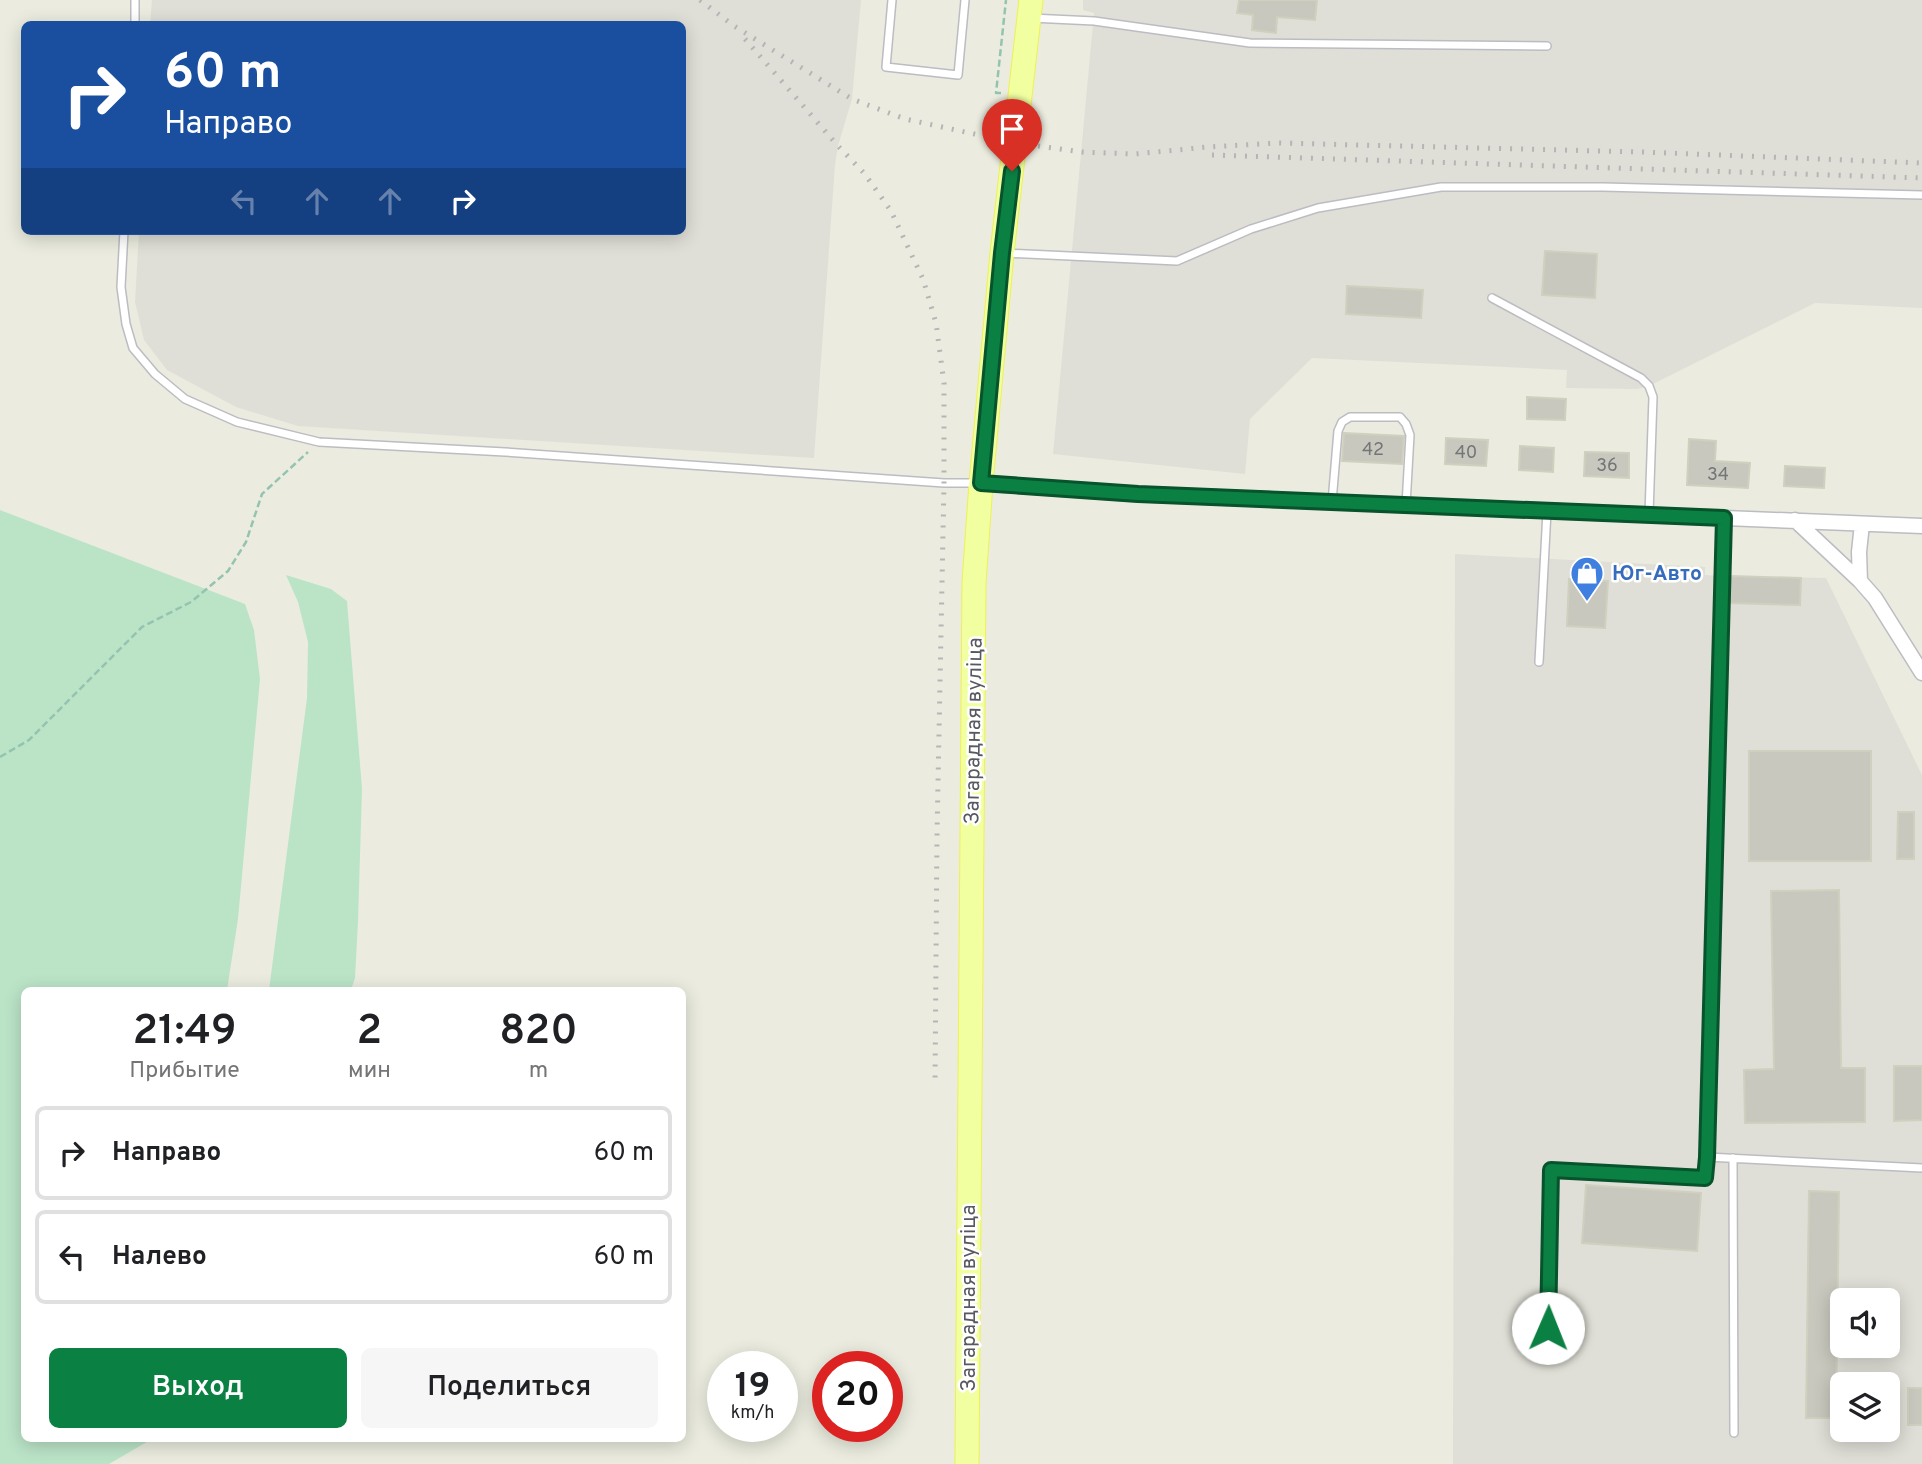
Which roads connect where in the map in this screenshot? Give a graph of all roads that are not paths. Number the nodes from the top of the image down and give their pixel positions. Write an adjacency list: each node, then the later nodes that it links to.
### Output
1 (135, 0): 5 (lane)
2 (892, 0): 3 (lane)
3 (965, 0)
4 (1030, 9): 6 (lane); 9 (main road, Загарадная вуліца)
5 (135, 21)
6 (1547, 46)
7 (1922, 195): 9 (lane)
8 (124, 235): 11 (lane)
9 (1002, 253): 11 (main road, Загарадная вуліца)
10 (1492, 298): 15 (lane)
11 (981, 483): 12 (street); 28 (main road, Загарадная вуліца)
12 (1332, 502): 13 (street); 13 (lane)
13 (1406, 506): 14 (street)
14 (1546, 511): 15 (street); 21 (lane)
15 (1649, 515): 16 (street)
16 (1724, 518): 17 (street); 23 (lane)
17 (1795, 520): 18 (street); 20 (street)
18 (1862, 524): 19 (street); 20 (street)
19 (1922, 526)
20 (1860, 581): 22 (street)
21 (1539, 662)
22 (1922, 673)
23 (1707, 1157): 24 (lane); 26 (lane)
24 (1733, 1158): 25 (lane); 27 (lane)
25 (1922, 1168)
26 (1548, 1328)
27 (1734, 1433)
28 (968, 1464)

